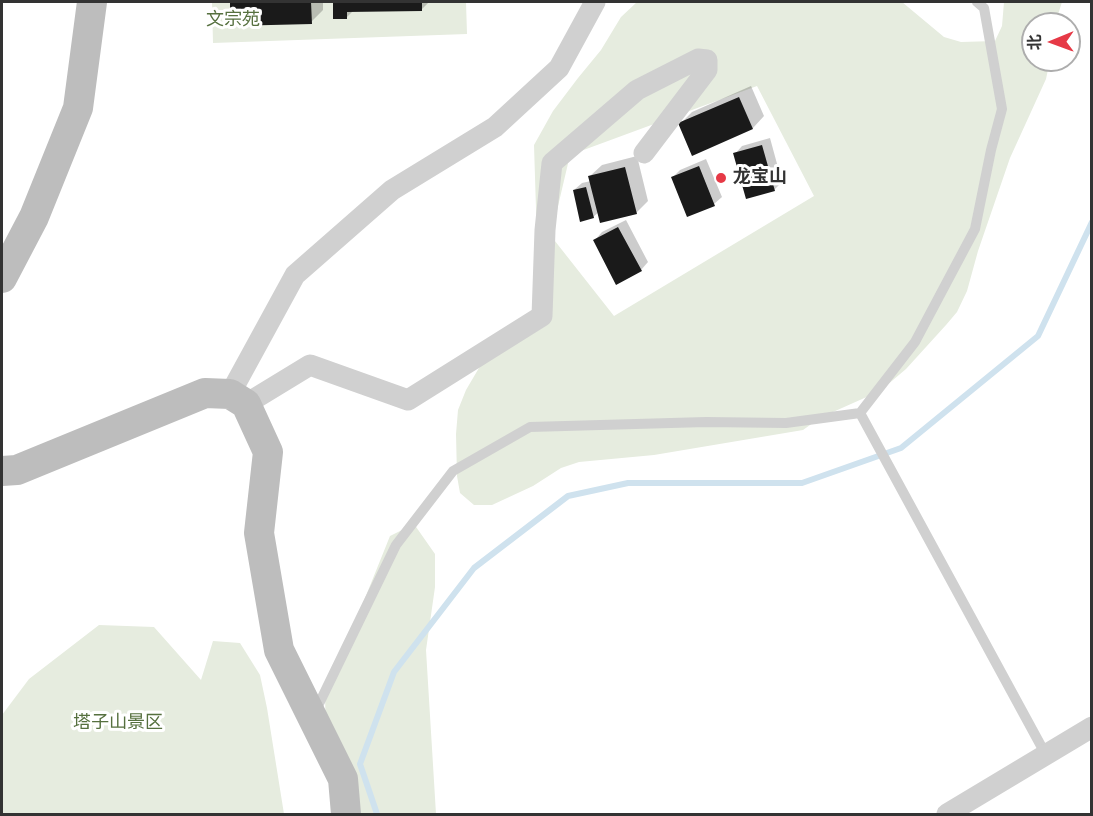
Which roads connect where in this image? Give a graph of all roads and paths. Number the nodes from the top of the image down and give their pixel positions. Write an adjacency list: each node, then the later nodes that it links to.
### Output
1 (92, 2): 5 (street)
2 (596, 2): 6 (street)
3 (977, 2): 7 (lane)
4 (644, 153): 6 (street)
5 (2, 278)
6 (238, 399): 8 (street); 9 (street)
7 (860, 413): 9 (lane); 11 (lane)
8 (2, 471)
9 (312, 718): 12 (street)
10 (1092, 727): 11 (street)
11 (1046, 755): 13 (street)
12 (346, 814)
13 (947, 814)

